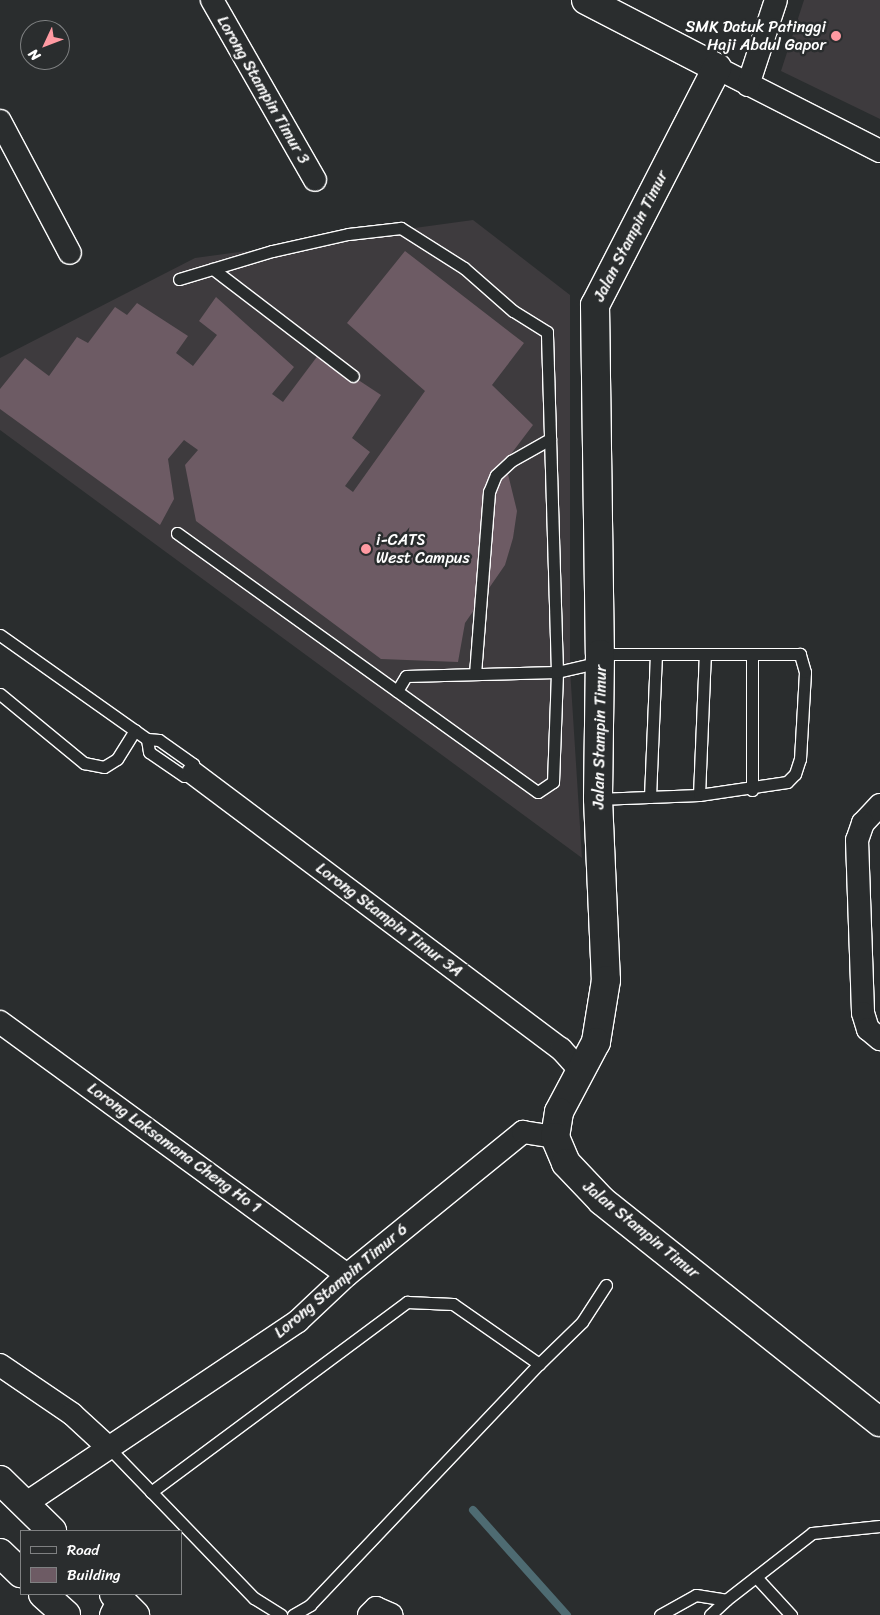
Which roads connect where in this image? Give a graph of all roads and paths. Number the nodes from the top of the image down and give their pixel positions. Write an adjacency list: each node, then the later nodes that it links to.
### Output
1 (212, 0): 8 (street, Lorong Stampin Timur 3)
2 (586, 0): 4 (street)
3 (776, 0): 5 (street)
4 (717, 68): 5 (street); 19 (street, Jalan Stampin Timur)
5 (748, 85): 7 (street)
6 (0, 121): 9 (street)
7 (880, 152)
8 (315, 180)
9 (70, 253)
10 (214, 269): 11 (lane); 12 (lane); 13 (lane)
11 (179, 279)
12 (353, 376)
13 (550, 439): 20 (lane); 21 (lane)
14 (177, 533): 22 (lane)
15 (0, 636): 24 (lane)
16 (656, 654): 17 (lane); 19 (lane); 29 (lane)
17 (705, 654): 18 (lane); 28 (lane)
18 (752, 656): 27 (lane); 27 (lane)
19 (600, 658): 20 (lane); 30 (street, Jalan Stampin Timur)
20 (557, 672): 21 (lane); 22 (lane)
21 (475, 674): 22 (lane)
22 (397, 691)
23 (0, 694): 24 (lane)
24 (135, 730): 25 (lane)
25 (147, 739): 26 (lane); 26 (lane)
26 (193, 773): 34 (street, Lorong Stampin Timur 3A)
27 (752, 790): 28 (lane)
28 (699, 795): 29 (lane)
29 (650, 797): 30 (lane)
30 (598, 799): 34 (street, Jalan Stampin Timur)
31 (880, 805): 33 (street)
32 (0, 1022): 36 (street, Lorong Laksamana Cheng Ho 1)
33 (880, 1039)
34 (581, 1071): 35 (street, Jalan Stampin Timur)
35 (555, 1137): 36 (street, Lorong Stampin Timur 6); 40 (street, Jalan Stampin Timur)
36 (347, 1275): 41 (street, Lorong Stampin Timur 6)
37 (606, 1285): 38 (lane)
38 (540, 1364): 43 (lane); 54 (lane)
39 (0, 1365): 41 (street)
40 (880, 1422)
41 (109, 1448): 43 (lane); 44 (street, Lorong Stampin Timur 6)
42 (0, 1480): 44 (street)
43 (151, 1492): 53 (lane)
44 (25, 1504): 46 (street)
45 (880, 1526): 49 (lane)
46 (51, 1530)
47 (0, 1553): 48 (street)
48 (20, 1572)
49 (756, 1577): 51 (lane); 57 (lane)
50 (44, 1595): 52 (street)
51 (726, 1600): 55 (lane); 56 (lane)
52 (66, 1615)
53 (281, 1615)
54 (293, 1615)
55 (660, 1615)
56 (710, 1615)
57 (791, 1615)

